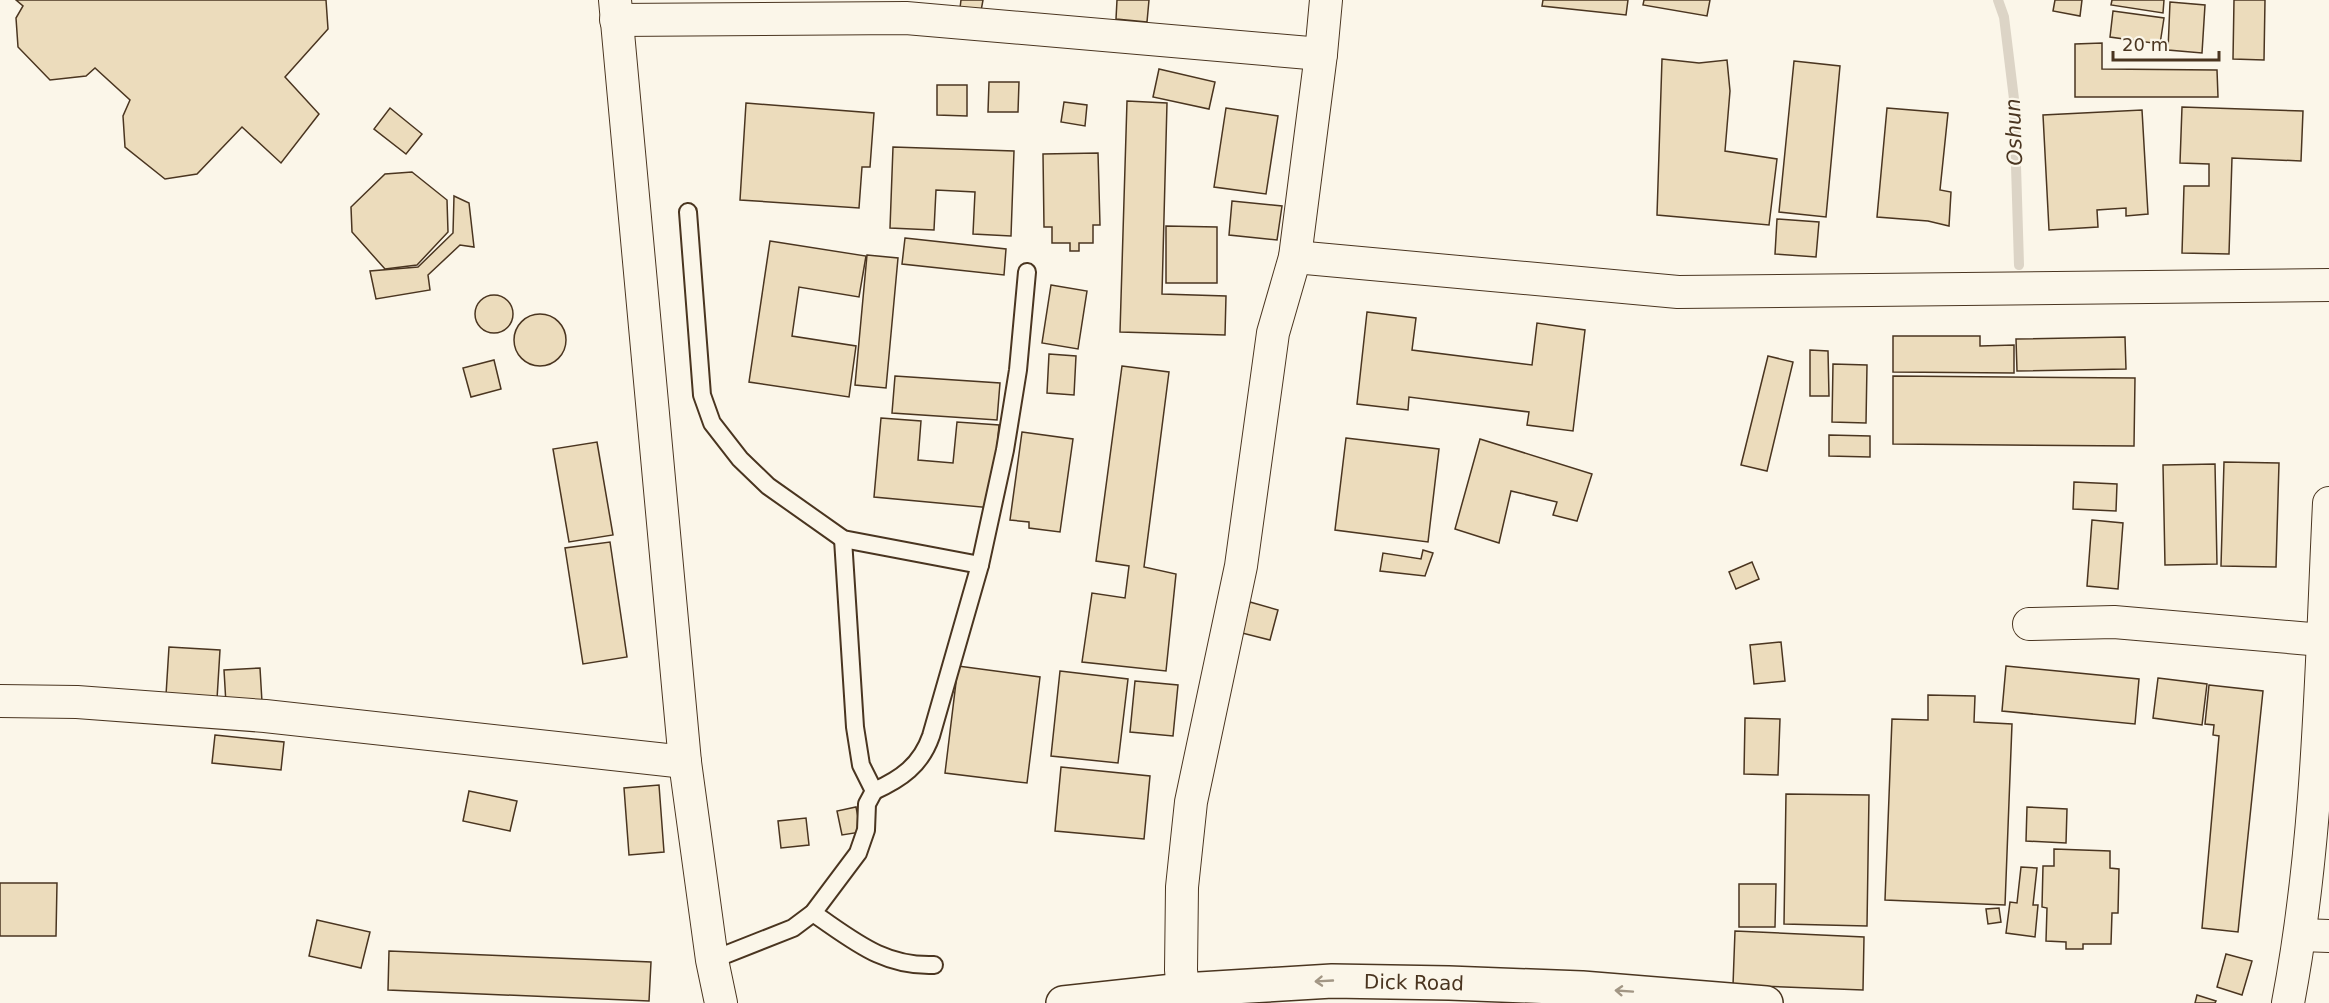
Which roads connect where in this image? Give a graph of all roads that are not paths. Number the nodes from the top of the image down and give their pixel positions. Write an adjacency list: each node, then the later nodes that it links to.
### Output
1 (1326, 0): 3 (street)
2 (615, 10): 3 (street); 14 (street)
3 (1322, 54): 5 (street)
4 (688, 212): 9 (lane)
5 (1295, 257): 7 (street); 21 (street)
6 (1027, 272): 10 (lane)
7 (2329, 285)
8 (2329, 503): 12 (street)
9 (843, 539): 10 (lane); 15 (lane)
10 (980, 566): 15 (lane)
11 (2029, 624): 12 (street)
12 (2322, 640): 16 (street)
13 (0, 701): 14 (street)
14 (685, 762): 19 (street)
15 (874, 791): 17 (lane)
16 (2319, 858): 18 (street)
17 (813, 913): 19 (lane); 20 (lane)
18 (2315, 935): 25 (street)
19 (712, 960): 22 (street)
20 (934, 965)
21 (1183, 990): 23 (main road, Dick Road); 24 (main road, Dick Road, one-way to 21)
22 (721, 1003)
23 (1063, 1003)
24 (1766, 1003)
25 (2288, 1003)

